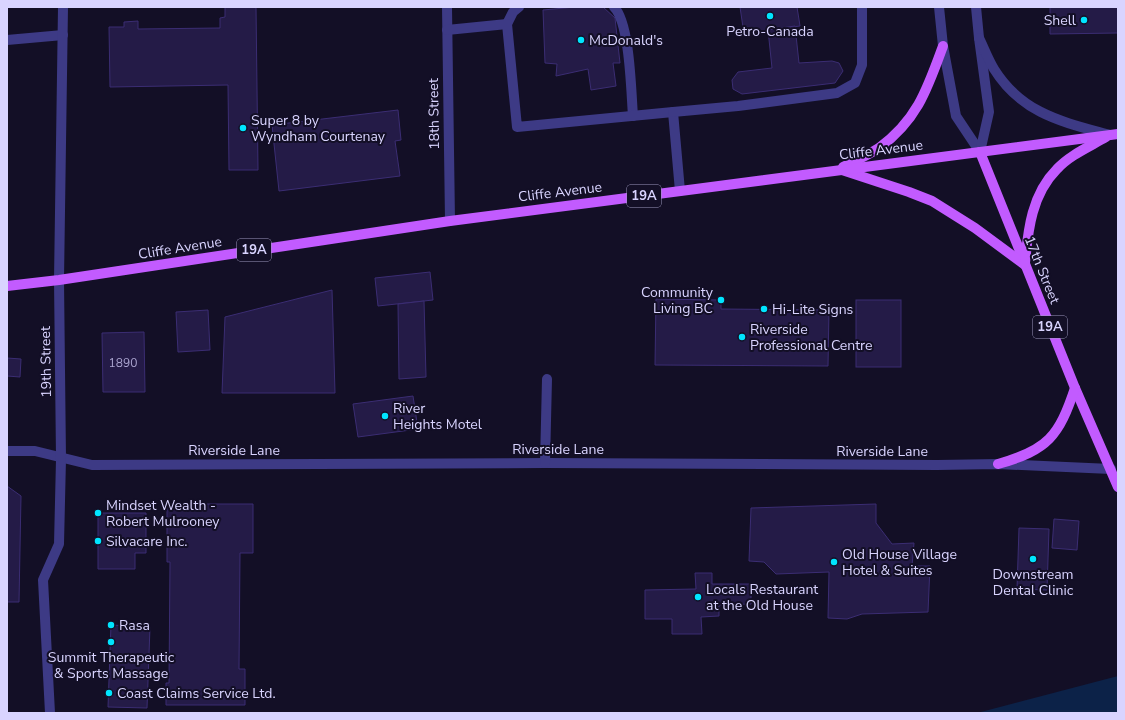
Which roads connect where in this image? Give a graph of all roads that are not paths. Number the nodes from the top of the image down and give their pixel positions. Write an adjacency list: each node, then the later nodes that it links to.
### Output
1 (63, 7): 10 (street, 19th Street)
2 (447, 7): 9 (street, 18th Street)
3 (519, 7): 8 (street)
4 (614, 7): 15 (street)
5 (862, 7): 14 (street)
6 (939, 7): 13 (street, 17th Street)
7 (976, 7): 11 (street)
8 (508, 24): 9 (street); 15 (street)
9 (447, 30): 20 (street, 18th Street)
10 (63, 35): 12 (street); 22 (street, 19th Street)
11 (979, 38): 16 (street); 17 (street)
12 (7, 40)
13 (943, 46): 17 (street, 17th Street); 18 (main road)
14 (673, 112): 15 (street); 19 (street)
15 (634, 116)
16 (1114, 134): 17 (main road, Cliffe Avenue); 21 (main road)
17 (980, 152): 18 (main road, Cliffe Avenue / 19A); 21 (main road, 17th Street / 19A)
18 (838, 169): 19 (main road, Cliffe Avenue / 19A); 21 (main road)
19 (680, 191): 20 (main road, Cliffe Avenue / 19A)
20 (450, 221): 22 (main road, Cliffe Avenue / 19A)
21 (1025, 265): 25 (main road, 17th Street / 19A)
22 (59, 280): 23 (main road, Cliffe Avenue / 19A); 27 (street, 19th Street)
23 (7, 286)
24 (547, 379): 28 (street)
25 (1075, 388): 29 (main road); 30 (main road, 17th Street / 19A)
26 (7, 451): 27 (street, Riverside Lane)
27 (61, 459): 28 (street, Riverside Lane); 32 (street, 19th Street)
28 (545, 462): 29 (street, Riverside Lane)
29 (998, 464): 30 (street, Riverside Lane)
30 (1111, 469): 31 (main road, 17th Street / 19A)
31 (1118, 487)
32 (50, 713)

